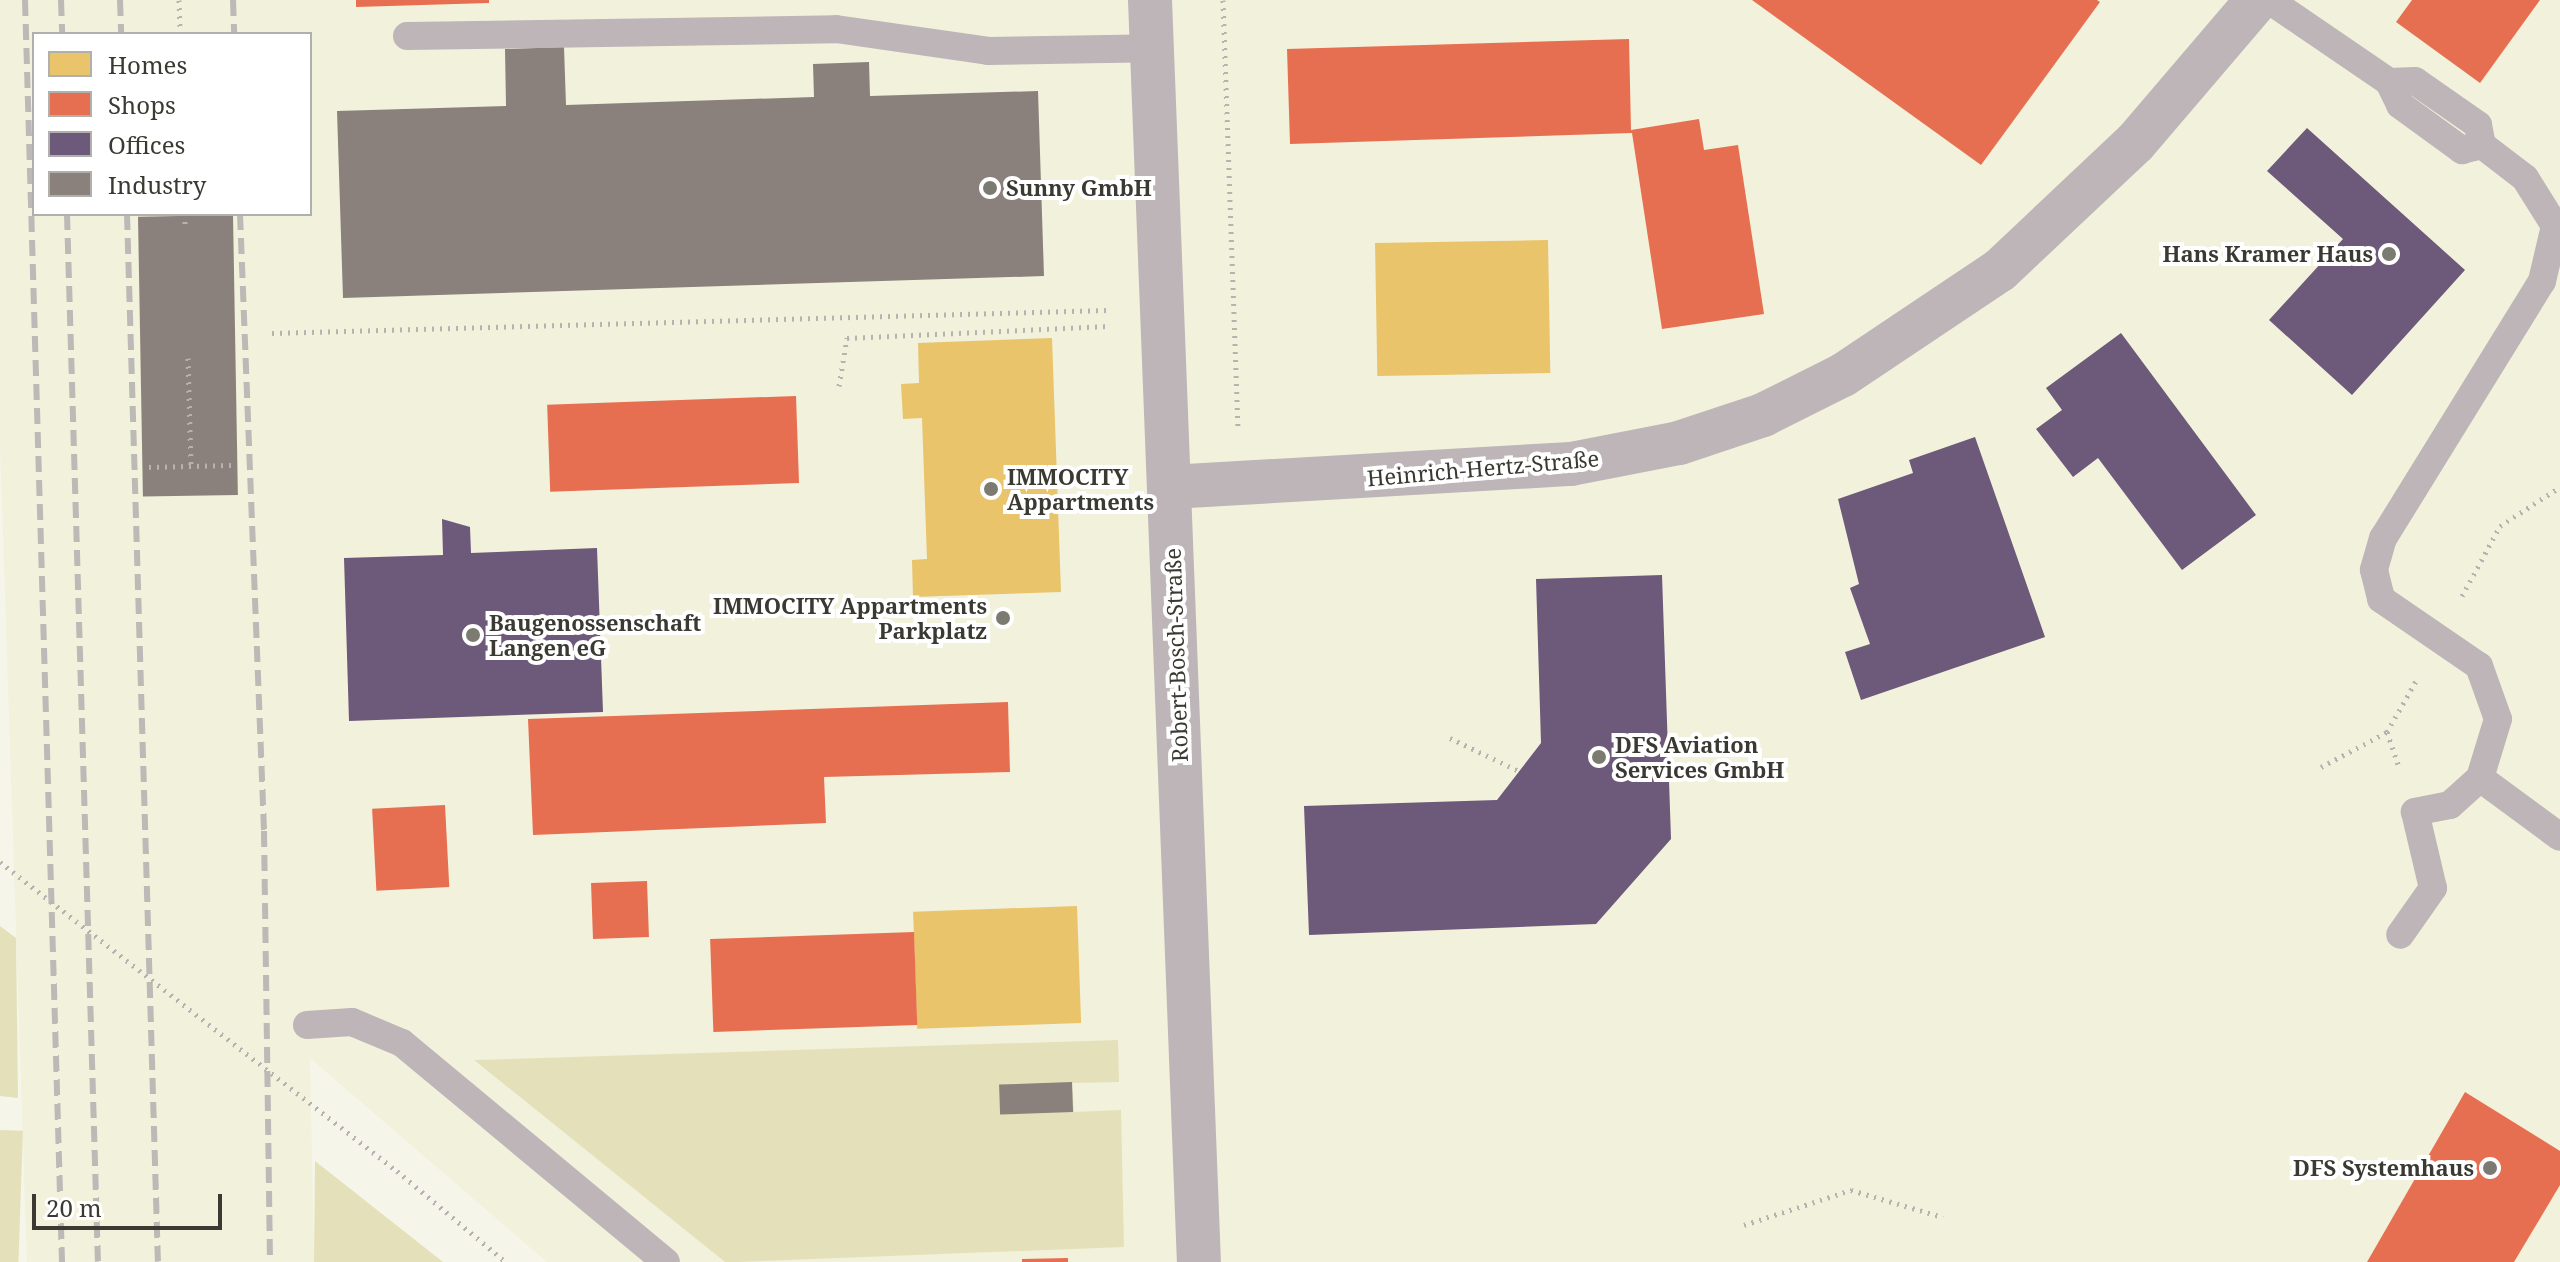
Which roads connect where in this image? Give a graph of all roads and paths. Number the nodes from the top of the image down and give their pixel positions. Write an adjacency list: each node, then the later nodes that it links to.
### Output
1 (179, 0): 6 (path)
2 (1150, 0): 8 (street, Robert-Bosch-Straße)
3 (1223, 0): 18 (path)
4 (2257, 0): 18 (street, Heinrich-Hertz-Straße)
5 (2269, 0): 22 (lane)
6 (180, 32)
7 (407, 36): 8 (lane)
8 (1152, 48): 11 (street, Robert-Bosch-Straße)
9 (185, 216): 10 (path)
10 (185, 224)
11 (1162, 316): 12 (path); 14 (path); 19 (street, Robert-Bosch-Straße)
12 (272, 333)
13 (188, 358): 16 (path)
14 (839, 386)
15 (231, 465): 16 (path)
16 (191, 466): 17 (path)
17 (149, 467)
18 (1240, 484): 19 (street, Heinrich-Hertz-Straße)
19 (1170, 487): 31 (street, Robert-Bosch-Straße)
20 (1450, 738): 21 (path)
21 (1519, 771)
22 (2480, 778): 23 (lane); 25 (lane)
23 (2560, 837)
24 (0, 862): 29 (path, bridge)
25 (2400, 935)
26 (307, 1025): 30 (lane)
27 (1943, 1217): 28 (path)
28 (1744, 1225)
29 (506, 1262)
30 (666, 1262)
31 (1199, 1262)

